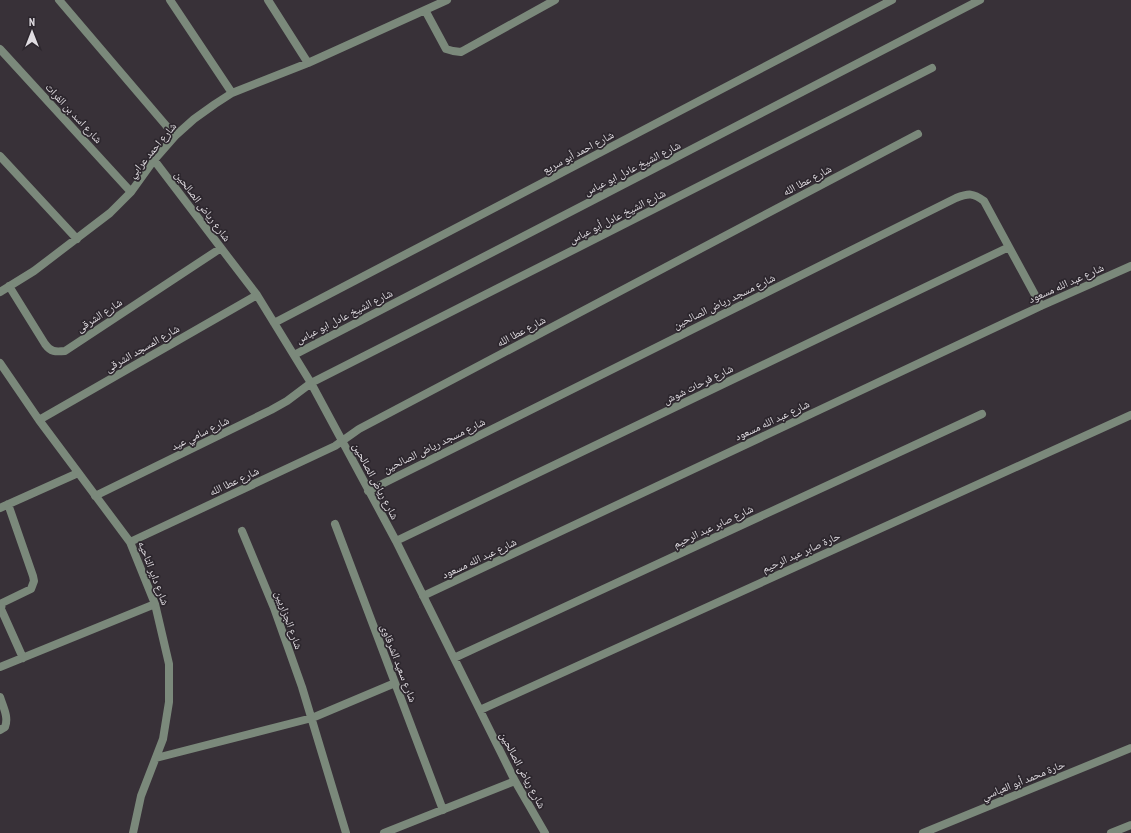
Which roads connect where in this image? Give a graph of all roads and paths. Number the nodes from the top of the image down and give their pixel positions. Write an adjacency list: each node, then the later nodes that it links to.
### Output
1 (60, 0): 14 (street)
2 (170, 0): 12 (street)
3 (268, 0): 10 (street)
4 (447, 0): 8 (street, شارع احمد عرابي)
5 (555, 0): 8 (street)
6 (892, 0): 26 (street, شارع احمد أبو سريع)
7 (980, 0): 27 (street, شارع الشيخ عادل ابو عباس)
8 (425, 10): 10 (street, شارع احمد عرابي)
9 (0, 49): 17 (street, شارع اسد بن الفرات)
10 (308, 63): 12 (street, شارع احمد عرابي)
11 (932, 68): 29 (street, شارع الشيخ عادل أبو عباس)
12 (232, 93): 14 (street, شارع احمد عرابي)
13 (918, 134): 33 (street, شارع عطا الله)
14 (175, 136): 16 (street, شارع احمد عرابي)
15 (0, 156): 18 (street)
16 (154, 160): 17 (street, شارع احمد عرابي); 20 (street, شارع رياض الصالحين)
17 (131, 192): 18 (street, شارع احمد عرابي)
18 (77, 239): 22 (street, شارع احمد عرابي)
19 (1009, 246): 25 (street, شارع مسجد رياض الصالحين); 35 (street, شارع مسجد رياض الصالحين); 40 (street, شارع فرحات شوش)
20 (221, 248): 22 (street, شارع الشرقى); 24 (street, شارع رياض الصالحين)
21 (1131, 266): 25 (street, شارع عبد الله مسعود)
22 (9, 286): 23 (street, شارع احمد عرابي)
23 (0, 292)
24 (257, 295): 26 (street, شارع رياض الصالحين); 32 (street, شارع المسجد الشرقى)
25 (1041, 306): 42 (street, شارع عبد الله مسعود)
26 (274, 323): 27 (street, شارع رياض الصالحين)
27 (294, 355): 29 (street, شارع رياض الصالحين)
28 (0, 363): 32 (street, شارع داير الناحيه)
29 (311, 383): 33 (street, شارع رياض الصالحين); 36 (street, شارع سامي عيد)
30 (982, 414): 45 (street, شارع صابر عبد الرحيم)
31 (1131, 414): 49 (street, حارة صابر عبد الرحيم)
32 (38, 420): 34 (street, شارع داير الناحيه)
33 (341, 441): 35 (street, شارع رياض الصالحين); 41 (street, شارع عطا الله)
34 (78, 473): 36 (street, شارع داير الناحيه); 37 (street)
35 (368, 491): 40 (street, شارع رياض الصالحين)
36 (95, 496): 41 (street, شارع داير الناحيه)
37 (4, 506): 44 (street)
38 (335, 524): 47 (street, شارع سعيد الشرقاوى)
39 (242, 531): 50 (street, شارع الجزاريين)
40 (396, 541): 42 (street, شارع رياض الصالحين)
41 (130, 542): 43 (street, شارع داير الناحيه)
42 (423, 596): 45 (street, شارع رياض الصالحين)
43 (155, 604): 44 (street); 53 (street, شارع داير الناحيه)
44 (23, 658): 46 (street)
45 (454, 658): 49 (street, شارع رياض الصالحين)
46 (0, 667)
47 (395, 683): 50 (street); 55 (street, شارع سعيد الشرقاوى)
48 (0, 697): 51 (street)
49 (480, 710): 54 (street, شارع رياض الصالحين)
50 (312, 718): 53 (street); 58 (street, شارع الجزاريين)
51 (0, 730)
52 (1131, 748): 61 (street, حارة محمد أبو العباسي)
53 (156, 758): 57 (street, شارع داير الناحيه)
54 (515, 781): 55 (street); 60 (street, شارع رياض الصالحين)
55 (443, 810): 59 (street)
56 (1131, 825): 62 (street)
57 (133, 833)
58 (346, 833)
59 (384, 833)
60 (545, 833)
61 (923, 833)
62 (1111, 833)

